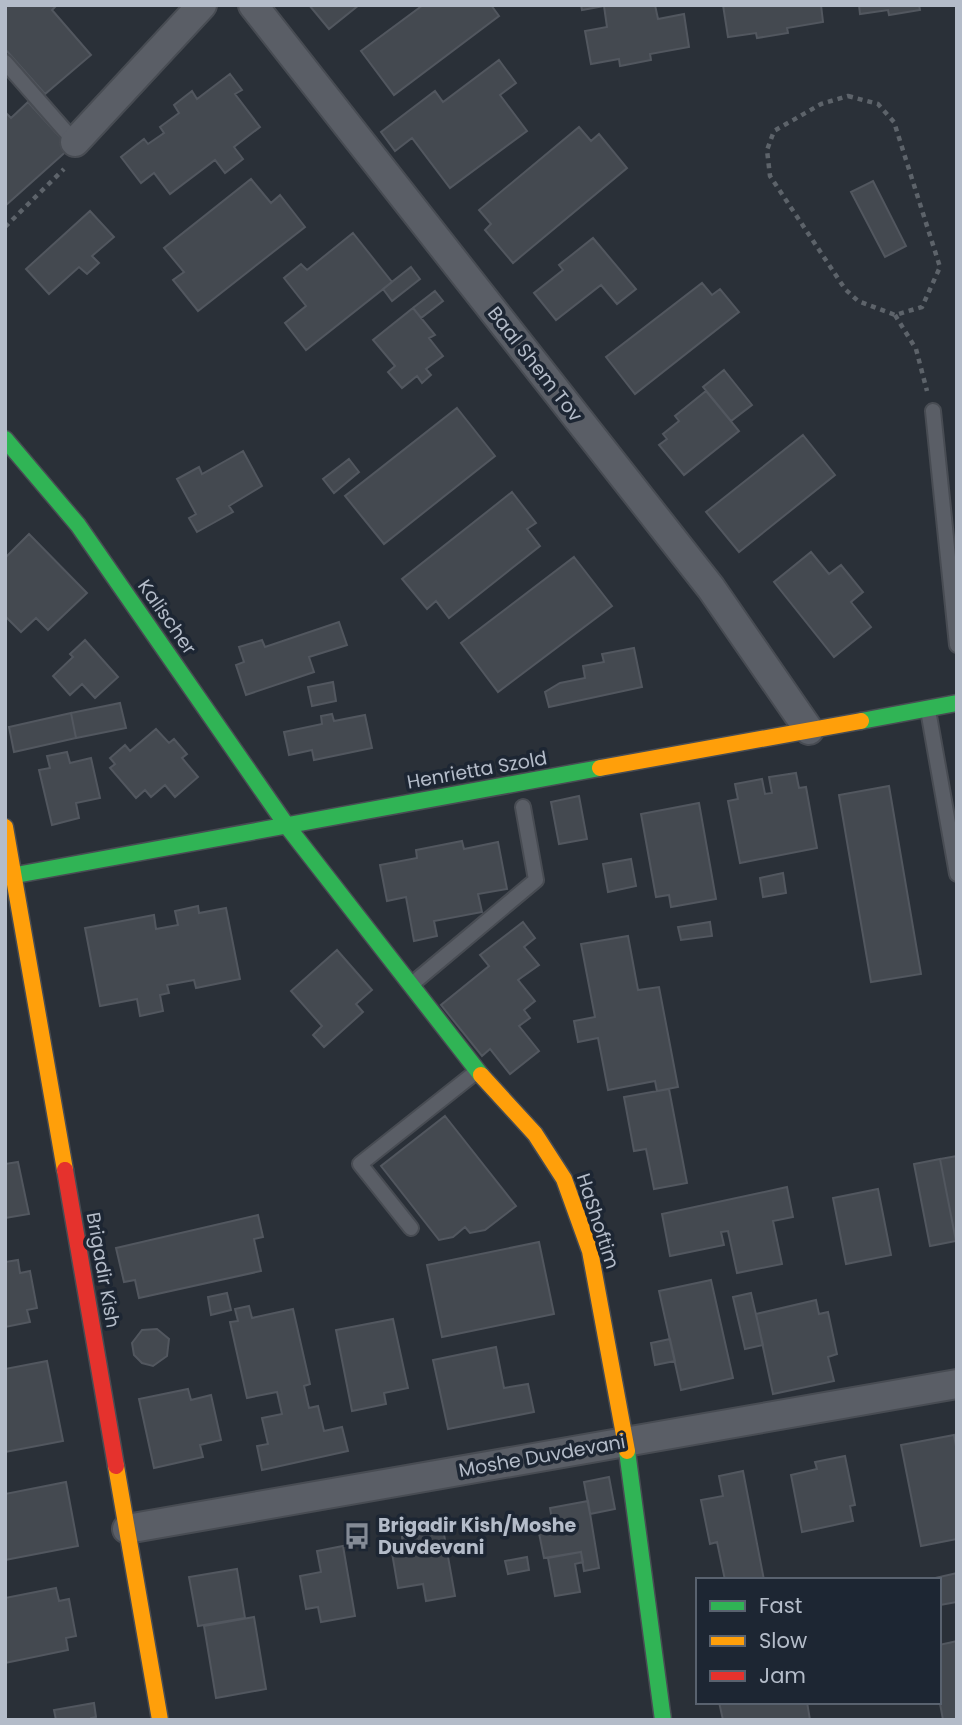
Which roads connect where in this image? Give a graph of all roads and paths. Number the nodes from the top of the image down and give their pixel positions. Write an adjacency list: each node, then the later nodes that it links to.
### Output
1 (202, 5): 4 (street)
2 (253, 5): 12 (street, Baal Shem Tov)
3 (5, 62): 4 (lane)
4 (75, 142): 5 (path)
5 (5, 227)
6 (895, 315): 6 (path); 7 (path)
7 (933, 411): 9 (lane)
8 (5, 439): 14 (street, Kalischer)
9 (957, 645)
10 (957, 703): 11 (street, Henrietta Szold)
11 (927, 708): 12 (street, Henrietta Szold); 16 (lane)
12 (809, 730): 14 (street, Henrietta Szold)
13 (523, 807): 18 (lane)
14 (287, 826): 17 (street, Henrietta Szold); 18 (street, HaShoftim)
15 (5, 827): 17 (street, Brigadir Kish)
16 (957, 874)
17 (10, 876): 23 (street, Brigadir Kish)
18 (411, 985): 19 (street, HaShoftim)
19 (477, 1071): 20 (lane); 22 (street, HaShoftim)
20 (411, 1228)
21 (957, 1384): 22 (street, Moshe Duvdevani)
22 (626, 1441): 23 (street, Moshe Duvdevani); 25 (street, HaShoftim)
23 (127, 1529): 24 (street, Brigadir Kish)
24 (160, 1720)
25 (663, 1720)

